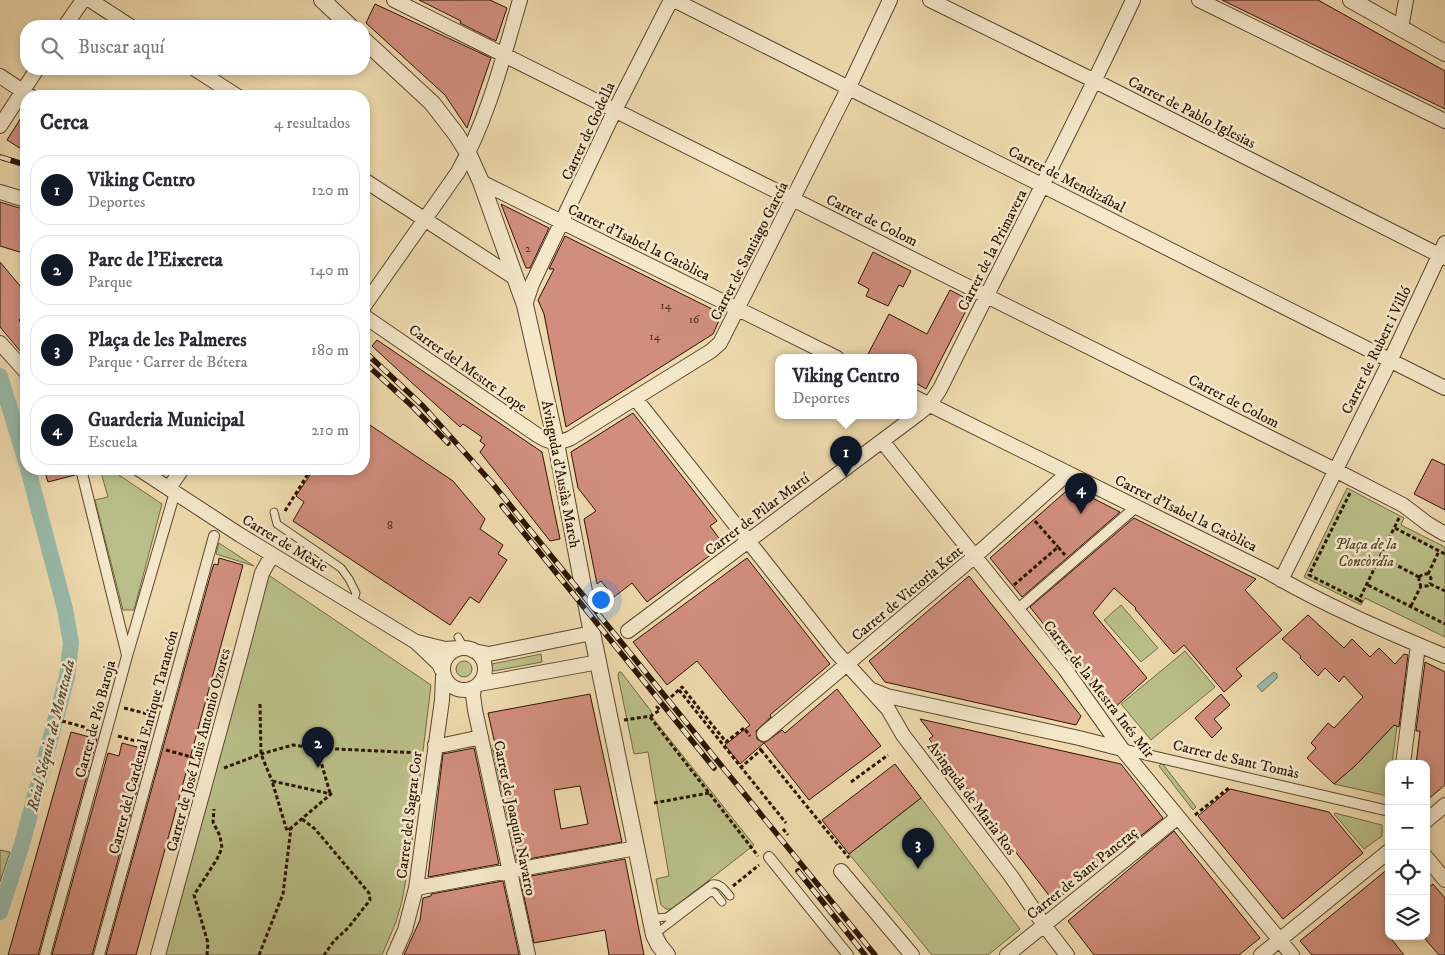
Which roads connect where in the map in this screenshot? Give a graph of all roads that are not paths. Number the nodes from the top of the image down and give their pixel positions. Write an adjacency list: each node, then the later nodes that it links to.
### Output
1 (83, 0): 13 (street)
2 (90, 0): 14 (street)
3 (322, 0): 15 (street)
4 (394, 0): 19 (street, Carrer de Colom)
5 (520, 0): 19 (street)
6 (673, 0): 24 (street, Carrer de Mendizábal); 29 (street, Carrer de Godella)
7 (890, 0): 24 (street, Carrer de Santiago García)
8 (930, 0): 23 (street, Carrer de Pablo Iglesias)
9 (1132, 0): 23 (street, Carrer de la Primavera)
10 (1199, 0): 30 (street)
11 (1352, 0): 16 (street)
12 (1406, 0): 16 (street)
13 (69, 20)
14 (121, 20)
15 (344, 20)
16 (1401, 28): 18 (street)
17 (370, 46): 32 (street, Avinguda d'Ausiàs March)
18 (1445, 53)
19 (504, 54): 29 (street, Carrer de Colom); 32 (street)
20 (34, 75): 26 (street)
21 (204, 75): 27 (street)
22 (0, 76): 25 (street)
23 (1095, 81): 35 (street, Carrer de la Primavera); 41 (street, Carrer de Pablo Iglesias)
24 (848, 89): 35 (street, Carrer de Mendizábal); 38 (street, Carrer de Santiago García)
25 (20, 90)
26 (28, 90)
27 (228, 90)
28 (20, 101): 31 (street)
29 (615, 110): 38 (street, Carrer de Colom); 40 (street, Carrer de Godella)
30 (1445, 121)
31 (0, 126)
32 (468, 153): 33 (street, Avinguda d'Ausiàs March); 39 (street)
33 (481, 182): 40 (street, Carrer d'Isabel la Catòlica); 42 (street, Avinguda d'Ausiàs March)
34 (370, 184): 39 (street)
35 (1044, 184): 43 (street, Carrer de la Primavera); 50 (street, Carrer de Mendizábal)
36 (0, 192): 37 (street)
37 (20, 198)
38 (793, 200): 43 (street, Carrer de Colom); 46 (street, Carrer de Santiago García)
39 (425, 220): 42 (street); 44 (street)
40 (562, 223): 45 (street, Carrer de Godella); 46 (street, Carrer d'Isabel la Catòlica)
41 (1443, 252): 50 (street, Carrer de Rubert i Villó)
42 (515, 278): 45 (street, Avinguda d'Ausiàs March)
43 (987, 295): 55 (street, Carrer de la Primavera); 60 (street, Carrer de Colom)
44 (370, 298)
45 (525, 305): 59 (street, Avinguda d'Ausiàs March)
46 (738, 308): 49 (street, Carrer d'Isabel la Catòlica); 53 (street, Carrer de Santiago García)
47 (370, 320): 59 (street, Carrer del Mestre Lope)
48 (0, 343): 51 (street)
49 (829, 354)
50 (1390, 361): 52 (street, Carrer de Mendizábal); 60 (street, Carrer de Rubert i Villó)
51 (20, 365)
52 (1445, 388)
53 (635, 398): 59 (street, Carrer de Santiago García); 70 (street, Avinguda de Maria Ros)
54 (917, 398): 55 (street, Carrer d'Isabel la Catòlica)
55 (930, 404): 56 (street, Carrer de Pilar Martí); 61 (street, Carrer d'Isabel la Catòlica)
56 (917, 414)
57 (911, 419): 58 (street, Carrer de Pilar Martí)
58 (882, 441): 70 (street, Carrer de Pilar Martí); 72 (street, Carrer de la Mestra Inés Mir)
59 (556, 443): 77 (street, Avinguda d'Ausiàs March)
60 (1335, 470): 68 (street); 73 (street)
61 (1068, 473): 66 (street, Carrer d'Isabel la Catòlica); 72 (street, Carrer de Victoria Kent)
62 (83, 475): 81 (street)
63 (148, 475): 65 (street, Carrer de Mèxic)
64 (179, 475): 65 (street)
65 (172, 490): 71 (street, Carrer de Mèxic); 81 (street, Carrer de Pío Baroja)
66 (1136, 507): 73 (street, Carrer d'Isabel la Catòlica); 75 (street)
67 (274, 512): 74 (lane)
68 (1445, 534)
69 (214, 536): 116 (street, Carrer del Cardenal Enrique Tarancón)
70 (749, 540): 76 (street, Carrer de Pilar Martí); 84 (street, Avinguda de Maria Ros)
71 (272, 554): 74 (street, Carrer de Mèxic); 117 (street, Carrer de José Luis Antonio Ozores)
72 (974, 557): 75 (street, Carrer de la Mestra Inés Mir); 84 (street, Carrer de Victoria Kent)
73 (1282, 580): 79 (street)
74 (353, 603): 78 (street, Carrer de Mèxic)
75 (1016, 610): 89 (street, Carrer de la Mestra Inés Mir)
76 (628, 631)
77 (592, 633): 80 (street, Carrer de Mèxic); 83 (street, Avinguda d'Ausiàs March)
78 (416, 642): 80 (street, Carrer de Mèxic); 85 (street, Carrer de Mèxic)
79 (1418, 645): 82 (street); 96 (street)
80 (465, 646): 85 (street); 86 (street)
81 (128, 656): 115 (street, Carrer de Pío Baroja)
82 (1445, 656)
83 (599, 662): 86 (street); 101 (street, Avinguda d'Ausiàs March)
84 (848, 664): 87 (street, Avinguda de Maria Ros); 91 (street, Carrer de Victoria Kent)
85 (443, 673): 86 (street); 94 (street, Carrer del Sagrat Cor)
86 (477, 686): 92 (street, Carrer de Joaquín Navarro)
87 (871, 690): 88 (street, Carrer de Sant Tomàs); 90 (street, Avinguda de Maria Ros)
88 (917, 702): 90 (street); 93 (street, Carrer de Sant Tomàs)
89 (1096, 713): 93 (street); 95 (street, Carrer de la Mestra Inés Mir)
90 (898, 724): 112 (street, Avinguda de Maria Ros)
91 (764, 734)
92 (481, 737): 94 (street); 106 (street, Carrer de Joaquín Navarro)
93 (1079, 738): 95 (street, Carrer de Sant Tomàs)
94 (434, 749): 108 (street, Carrer del Sagrat Cor)
95 (1122, 749): 98 (street, Carrer de Sant Tomàs); 99 (street, Carrer de la Mestra Inés Mir)
96 (1404, 760)
97 (1445, 805): 100 (street)
98 (1385, 810)
99 (1178, 816): 112 (street, Carrer de Sant Pancraç); 114 (street, Carrer de la Mestra Inés Mir)
100 (1430, 818)
101 (636, 848): 106 (street); 111 (street, Avinguda d'Ausiàs March)
102 (1385, 854): 114 (street)
103 (766, 860): 122 (street)
104 (1430, 862): 107 (street)
105 (841, 871): 123 (street)
106 (511, 872): 108 (street); 119 (street, Carrer de Joaquín Navarro)
107 (1445, 880)
108 (416, 888): 118 (street, Carrer del Sagrat Cor)
109 (730, 896): 111 (lane)
110 (722, 902): 113 (lane)
111 (648, 908): 113 (street, Avinguda d'Ausiàs March)
112 (1044, 925): 124 (street, Carrer de Sant Pancraç); 125 (street, Avinguda de Maria Ros)
113 (654, 935): 120 (street, Avinguda d'Ausiàs March); 121 (street)
114 (1280, 940): 126 (street); 127 (street, Carrer de la Mestra Inés Mir)
115 (45, 955)
116 (99, 955)
117 (158, 955)
118 (394, 955)
119 (528, 955)
120 (657, 955)
121 (667, 955)
122 (848, 955)
123 (912, 955)
124 (1007, 955)
125 (1067, 955)
126 (1261, 955)
127 (1292, 955)

